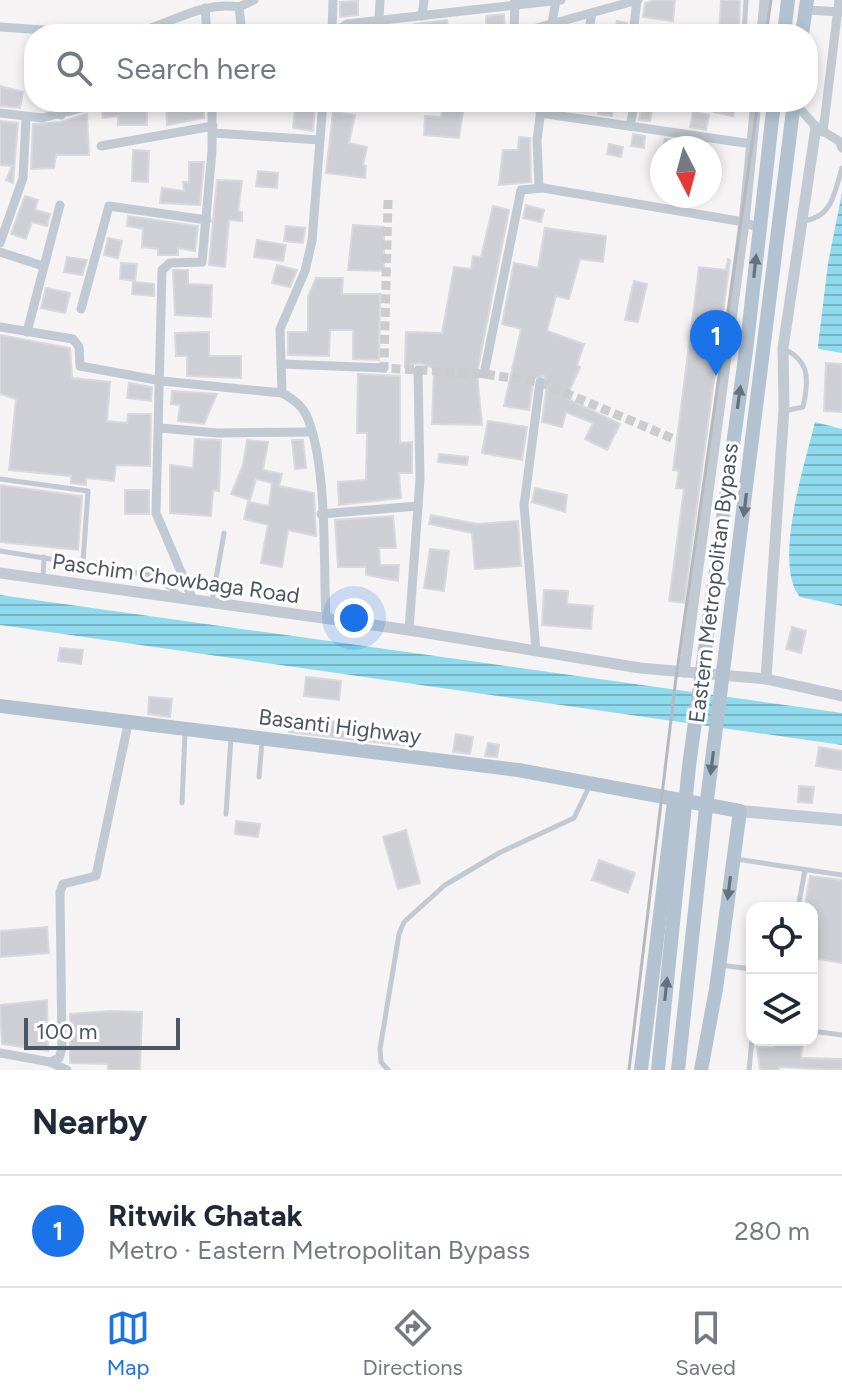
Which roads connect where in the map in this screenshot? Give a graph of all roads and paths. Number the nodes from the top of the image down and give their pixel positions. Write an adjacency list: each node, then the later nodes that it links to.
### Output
1 (254, 0): 14 (street)
2 (333, 0): 23 (street)
3 (380, 0): 19 (street)
4 (424, 0): 18 (street)
5 (558, 0): 11 (street); 26 (street)
6 (637, 0): 17 (street); 29 (street)
7 (746, 0): 30 (lane)
8 (765, 0): 31 (street)
9 (788, 0): 32 (main road)
10 (839, 0): 16 (street)
11 (514, 3): 13 (street); 25 (street)
12 (806, 5): 16 (street)
13 (465, 6): 18 (street)
14 (239, 7): 15 (street); 22 (street)
15 (205, 8): 20 (street); 21 (street)
16 (840, 12): 51 (street)
17 (592, 13): 27 (street); 28 (street)
18 (422, 16): 19 (street)
19 (379, 20): 24 (street)
20 (159, 24)
21 (206, 24)
22 (241, 24)
23 (332, 24)
24 (347, 24)
25 (515, 24)
26 (552, 24)
27 (564, 24)
28 (590, 24)
29 (634, 24)
30 (745, 24)
31 (763, 24)
32 (785, 24)
33 (0, 27): 34 (street)
34 (24, 29)
35 (61, 112): 47 (street)
36 (71, 112): 47 (street)
37 (212, 112): 50 (street)
38 (322, 112): 52 (street)
39 (541, 112): 57 (street)
40 (564, 112): 49 (street)
41 (633, 112): 49 (street)
42 (755, 112): 53 (street)
43 (770, 112): 62 (main road)
44 (792, 112): 121 (main road, Eastern Metropolitan Bypass, one-way to 121)
45 (803, 112): 51 (street)
46 (0, 113): 48 (street)
47 (61, 115): 48 (street)
48 (26, 118): 63 (street)
49 (630, 126): 53 (street)
50 (213, 130): 52 (street); 54 (street); 59 (street)
51 (819, 130): 55 (street); 60 (street)
52 (320, 140): 70 (street)
53 (752, 144): 61 (street)
54 (101, 146)
55 (842, 148)
56 (842, 168): 60 (lane)
57 (539, 188): 61 (street); 73 (street)
58 (60, 205): 65 (street)
59 (207, 220): 66 (street); 74 (street)
60 (801, 221): 69 (street)
61 (744, 222): 62 (street); 94 (street)
62 (759, 228): 120 (main road, one-way to 62)
63 (0, 243)
64 (0, 252): 65 (street)
65 (43, 266): 68 (street)
66 (81, 309)
67 (0, 327): 68 (street)
68 (27, 332): 74 (street)
69 (783, 348): 77 (street); 77 (lane)
70 (281, 364): 71 (street); 76 (street)
71 (384, 368)
72 (418, 370): 81 (street)
73 (484, 374)
74 (162, 381): 76 (street); 78 (street)
75 (540, 382): 93 (street)
76 (282, 393): 79 (street)
77 (783, 411): 95 (street)
78 (160, 428): 79 (street); 89 (street)
79 (312, 432): 82 (street)
80 (0, 479): 86 (lane)
81 (418, 506): 82 (street); 92 (street)
82 (321, 514): 91 (street)
83 (224, 533): 90 (lane)
84 (0, 551): 85 (lane)
85 (44, 557): 86 (lane); 88 (lane)
86 (83, 562): 89 (lane)
87 (0, 573): 88 (street, Paschim Chowbaga Road)
88 (43, 580): 89 (street, Paschim Chowbaga Road)
89 (189, 600): 90 (street, Paschim Chowbaga Road)
90 (212, 603): 91 (street, Paschim Chowbaga Road)
91 (326, 619): 92 (street, Paschim Chowbaga Road)
92 (409, 630): 93 (street, Paschim Chowbaga Road)
93 (536, 651): 94 (street, Paschim Chowbaga Road)
94 (684, 672): 95 (street, Paschim Chowbaga Road)
95 (766, 679): 96 (street, Paschim Chowbaga Road)
96 (842, 696)
97 (0, 706): 98 (main road, Basanti Highway)
98 (128, 724): 99 (main road, Basanti Highway); 119 (street)
99 (186, 731): 100 (main road, Basanti Highway); 105 (lane)
100 (231, 736): 101 (main road, Basanti Highway); 107 (lane)
101 (262, 739): 102 (lane); 103 (main road, Basanti Highway)
102 (259, 777)
103 (591, 784): 104 (main road, Basanti Highway); 123 (lane)
104 (674, 801): 106 (main road, Basanti Highway); 124 (main road)
105 (182, 803)
106 (740, 811): 108 (main road); 109 (main road)
107 (226, 814)
108 (842, 820)
109 (733, 858): 110 (lane); 113 (main road, one-way to 113)
110 (805, 870): 111 (lane); 112 (lane)
111 (842, 875)
112 (799, 902)
113 (719, 965): 114 (lane); 125 (main road)
114 (746, 968)
115 (818, 1032): 116 (lane)
116 (842, 1035)
117 (751, 1046): 126 (lane)
118 (0, 1053): 119 (street)
119 (50, 1062): 122 (street)
120 (658, 1068)
121 (678, 1068)
122 (67, 1070)
123 (388, 1070)
124 (641, 1070)
125 (701, 1070)
126 (749, 1070)

